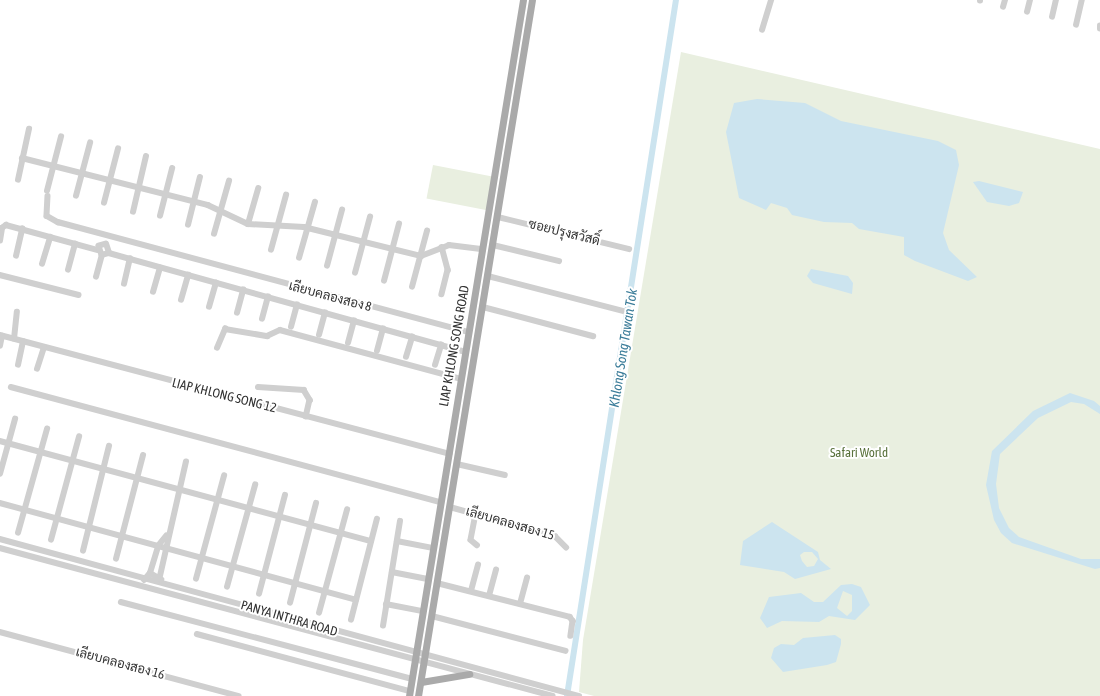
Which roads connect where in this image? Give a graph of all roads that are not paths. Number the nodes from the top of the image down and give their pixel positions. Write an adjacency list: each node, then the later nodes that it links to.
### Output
1 (523, 0): 56 (main road, LIAP KHLONG SONG ROAD)
2 (532, 0): 39 (main road, LIAP KHLONG SONG ROAD)
3 (771, 0): 12 (street)
4 (1005, 0): 8 (street)
5 (1030, 0): 9 (street)
6 (1056, 0): 10 (street)
7 (1082, 0): 11 (street)
8 (1004, 7)
9 (1028, 12)
10 (1052, 17)
11 (1076, 24)
12 (762, 30)
13 (29, 129): 18 (street)
14 (61, 137): 19 (street, เลียบคลองสอง 8)
15 (90, 143): 21 (street)
16 (118, 149): 24 (street)
17 (146, 156): 27 (street)
18 (22, 158): 19 (street); 23 (street)
19 (54, 166): 21 (street); 97 (street, เลียบคลองสอง 8)
20 (172, 169): 30 (street)
21 (81, 174): 24 (street); 29 (street)
22 (200, 177): 33 (street)
23 (18, 180)
24 (109, 181): 27 (street); 32 (street)
25 (228, 181): 34 (street)
26 (258, 188): 40 (street)
27 (138, 189): 30 (street); 36 (street)
28 (286, 195): 43 (street)
29 (76, 196)
30 (165, 196): 33 (street); 37 (street)
31 (315, 202): 44 (street)
32 (104, 203)
33 (194, 203): 34 (street); 42 (street)
34 (221, 210): 40 (street); 47 (street)
35 (342, 210): 48 (street)
36 (132, 212)
37 (160, 216)
38 (370, 217): 51 (street)
39 (498, 217): 53 (main road, LIAP KHLONG SONG ROAD); 59 (street, ซอยปรุงสวัสดิ์)
40 (248, 224): 43 (street)
41 (399, 224): 55 (street)
42 (188, 225)
43 (277, 227): 44 (street); 58 (street)
44 (308, 228): 48 (street); 64 (street)
45 (22, 229): 49 (street); 50 (street); 62 (street)
46 (427, 231): 63 (street)
47 (214, 234)
48 (336, 235): 51 (street); 68 (street)
49 (50, 237): 52 (street); 67 (street)
50 (0, 241)
51 (364, 242): 55 (street); 71 (street)
52 (75, 244): 57 (street); 70 (street)
53 (494, 245): 66 (street); 74 (main road, LIAP KHLONG SONG ROAD)
54 (442, 247): 56 (street); 63 (street); 82 (street)
55 (392, 249): 63 (street); 76 (street)
56 (483, 249): 97 (main road, LIAP KHLONG SONG ROAD)
57 (98, 250): 60 (street); 61 (street)
58 (271, 250)
59 (629, 250)
60 (109, 253): 61 (street); 65 (street)
61 (102, 255): 75 (street)
62 (16, 256)
63 (421, 256): 79 (street)
64 (300, 258)
65 (130, 259): 69 (street); 78 (street)
66 (559, 261)
67 (42, 264)
68 (327, 266)
69 (160, 268): 73 (street); 81 (street)
70 (68, 270)
71 (355, 273)
72 (0, 275): 83 (street)
73 (188, 275): 77 (street); 85 (street)
74 (488, 276): 88 (main road, LIAP KHLONG SONG ROAD); 89 (street)
75 (96, 277)
76 (384, 281)
77 (216, 283): 80 (street); 87 (street)
78 (124, 284)
79 (412, 287)
80 (243, 290): 84 (street); 91 (street)
81 (153, 292)
82 (442, 294)
83 (79, 295)
84 (268, 297): 86 (street); 93 (street)
85 (181, 300)
86 (297, 305): 92 (street); 95 (street)
87 (209, 307)
88 (483, 307): 100 (street); 130 (main road, LIAP KHLONG SONG ROAD)
89 (623, 311)
90 (17, 312): 102 (street)
91 (237, 313)
92 (325, 313): 94 (street); 98 (street)
93 (262, 319)
94 (354, 321): 96 (street); 104 (street)
95 (291, 327)
96 (383, 329): 101 (street); 109 (street)
97 (469, 332): 110 (main road, LIAP KHLONG SONG ROAD)
98 (319, 335)
99 (1, 336): 102 (street, LIAP KHLONG SONG 12); 106 (street)
100 (593, 336)
101 (412, 337): 105 (street); 111 (street)
102 (14, 339): 103 (street, LIAP KHLONG SONG 12)
103 (23, 342): 107 (street, LIAP KHLONG SONG 12); 112 (street)
104 (348, 343)
105 (441, 345): 110 (street); 113 (street)
106 (0, 346)
107 (44, 348): 114 (street); 118 (street, LIAP KHLONG SONG 12)
108 (218, 348): 115 (street)
109 (377, 351)
110 (466, 352): 115 (main road, LIAP KHLONG SONG ROAD)
111 (406, 357)
112 (18, 365)
113 (435, 365)
114 (37, 369)
115 (461, 379): 126 (main road, LIAP KHLONG SONG ROAD)
116 (11, 387): 142 (street)
117 (258, 387): 118 (street)
118 (306, 417): 126 (street, LIAP KHLONG SONG 12)
119 (15, 419): 123 (street)
120 (47, 429): 125 (street)
121 (79, 437): 128 (street)
122 (0, 441): 123 (street)
123 (8, 443): 125 (street); 132 (street)
124 (109, 446): 131 (street)
125 (40, 452): 128 (street); 147 (street)
126 (449, 454): 138 (main road, LIAP KHLONG SONG ROAD)
127 (143, 455): 135 (street)
128 (73, 461): 131 (street); 151 (street)
129 (186, 462): 137 (street)
130 (457, 464): 133 (street); 139 (main road, LIAP KHLONG SONG ROAD)
131 (103, 470): 135 (street); 155 (street)
132 (0, 474)
133 (505, 475)
134 (224, 476): 141 (street)
135 (137, 479): 137 (street); 159 (street)
136 (255, 485): 146 (street)
137 (178, 489): 141 (street); 158 (street)
138 (443, 489): 139 (main road); 142 (main road, LIAP KHLONG SONG ROAD)
139 (453, 490): 145 (main road, LIAP KHLONG SONG ROAD)
140 (285, 495): 150 (street)
141 (218, 500): 146 (street); 171 (street)
142 (441, 502): 168 (main road, LIAP KHLONG SONG ROAD)
143 (0, 503): 147 (street)
144 (316, 503): 154 (street)
145 (450, 507): 149 (street, เลียบคลองสอง 15); 184 (main road, LIAP KHLONG SONG ROAD)
146 (248, 508): 150 (street); 174 (street)
147 (24, 510): 151 (street); 156 (street)
148 (347, 510): 157 (street)
149 (476, 514): 164 (street); 166 (street, เลียบคลองสอง 15)
150 (280, 516): 154 (street); 178 (street)
151 (57, 519): 155 (street); 161 (street)
152 (377, 519): 162 (street)
153 (400, 520): 163 (street)
154 (311, 524): 157 (street); 186 (street)
155 (90, 529): 159 (street); 170 (street)
156 (18, 533)
157 (341, 533): 162 (street); 191 (street)
158 (166, 536): 165 (street); 169 (street)
159 (122, 537): 165 (street); 172 (street)
160 (0, 539): 181 (street, PANYA INTHRA ROAD)
161 (51, 540)
162 (371, 541): 194 (street)
163 (397, 541): 168 (street); 176 (street)
164 (477, 545)
165 (158, 546): 169 (street); 177 (street)
166 (566, 547)
167 (0, 548): 187 (street, PANYA INTHRA ROAD)
168 (433, 548): 183 (main road, LIAP KHLONG SONG ROAD)
169 (168, 549): 171 (street); 179 (street)
170 (84, 551)
171 (202, 558): 174 (street); 182 (street)
172 (116, 559)
173 (478, 565): 189 (street)
174 (233, 567): 178 (street); 188 (street)
175 (496, 570): 193 (street)
176 (392, 572): 183 (street); 197 (street)
177 (150, 573): 179 (street); 181 (street)
178 (264, 575): 186 (street); 192 (street)
179 (160, 576): 185 (street)
180 (527, 578): 198 (street)
181 (144, 579): 185 (street, PANYA INTHRA ROAD); 187 (street)
182 (196, 579)
183 (427, 579): 199 (main road, LIAP KHLONG SONG ROAD)
184 (437, 583): 189 (street); 201 (main road, LIAP KHLONG SONG ROAD)
185 (164, 584): 190 (street); 208 (street, PANYA INTHRA ROAD)
186 (295, 584): 191 (street); 196 (street)
187 (142, 586): 190 (street, PANYA INTHRA ROAD)
188 (227, 587)
189 (471, 591): 193 (street)
190 (161, 592): 208 (street, PANYA INTHRA ROAD)
191 (326, 592): 194 (street); 200 (street)
192 (259, 594)
193 (489, 596): 198 (street)
194 (356, 600): 202 (street)
195 (121, 602): 211 (street)
196 (290, 603)
197 (386, 604): 199 (street); 203 (street)
198 (520, 604): 206 (street)
199 (422, 611): 208 (main road, LIAP KHLONG SONG ROAD)
200 (319, 613)
201 (432, 616): 207 (street); 209 (main road, LIAP KHLONG SONG ROAD)
202 (351, 620)
203 (383, 626)
204 (0, 632): 215 (street, เลียบคลองสอง 16)
205 (197, 634): 213 (street)
206 (571, 636)
207 (566, 651)
208 (415, 657): 209 (street, PANYA INTHRA ROAD); 211 (main road, LIAP KHLONG SONG ROAD)
209 (424, 659): 210 (street, PANYA INTHRA ROAD); 212 (main road, LIAP KHLONG SONG ROAD); 214 (street, PANYA INTHRA ROAD)
210 (469, 674): 212 (main road); 217 (street, PANYA INTHRA ROAD)
211 (412, 679): 213 (main road, LIAP KHLONG SONG ROAD)
212 (421, 682): 216 (main road, LIAP KHLONG SONG ROAD)
213 (409, 694)
214 (570, 695): 218 (street, PANYA INTHRA ROAD)
215 (239, 696)
216 (418, 696)
217 (553, 696)
218 (579, 696)

